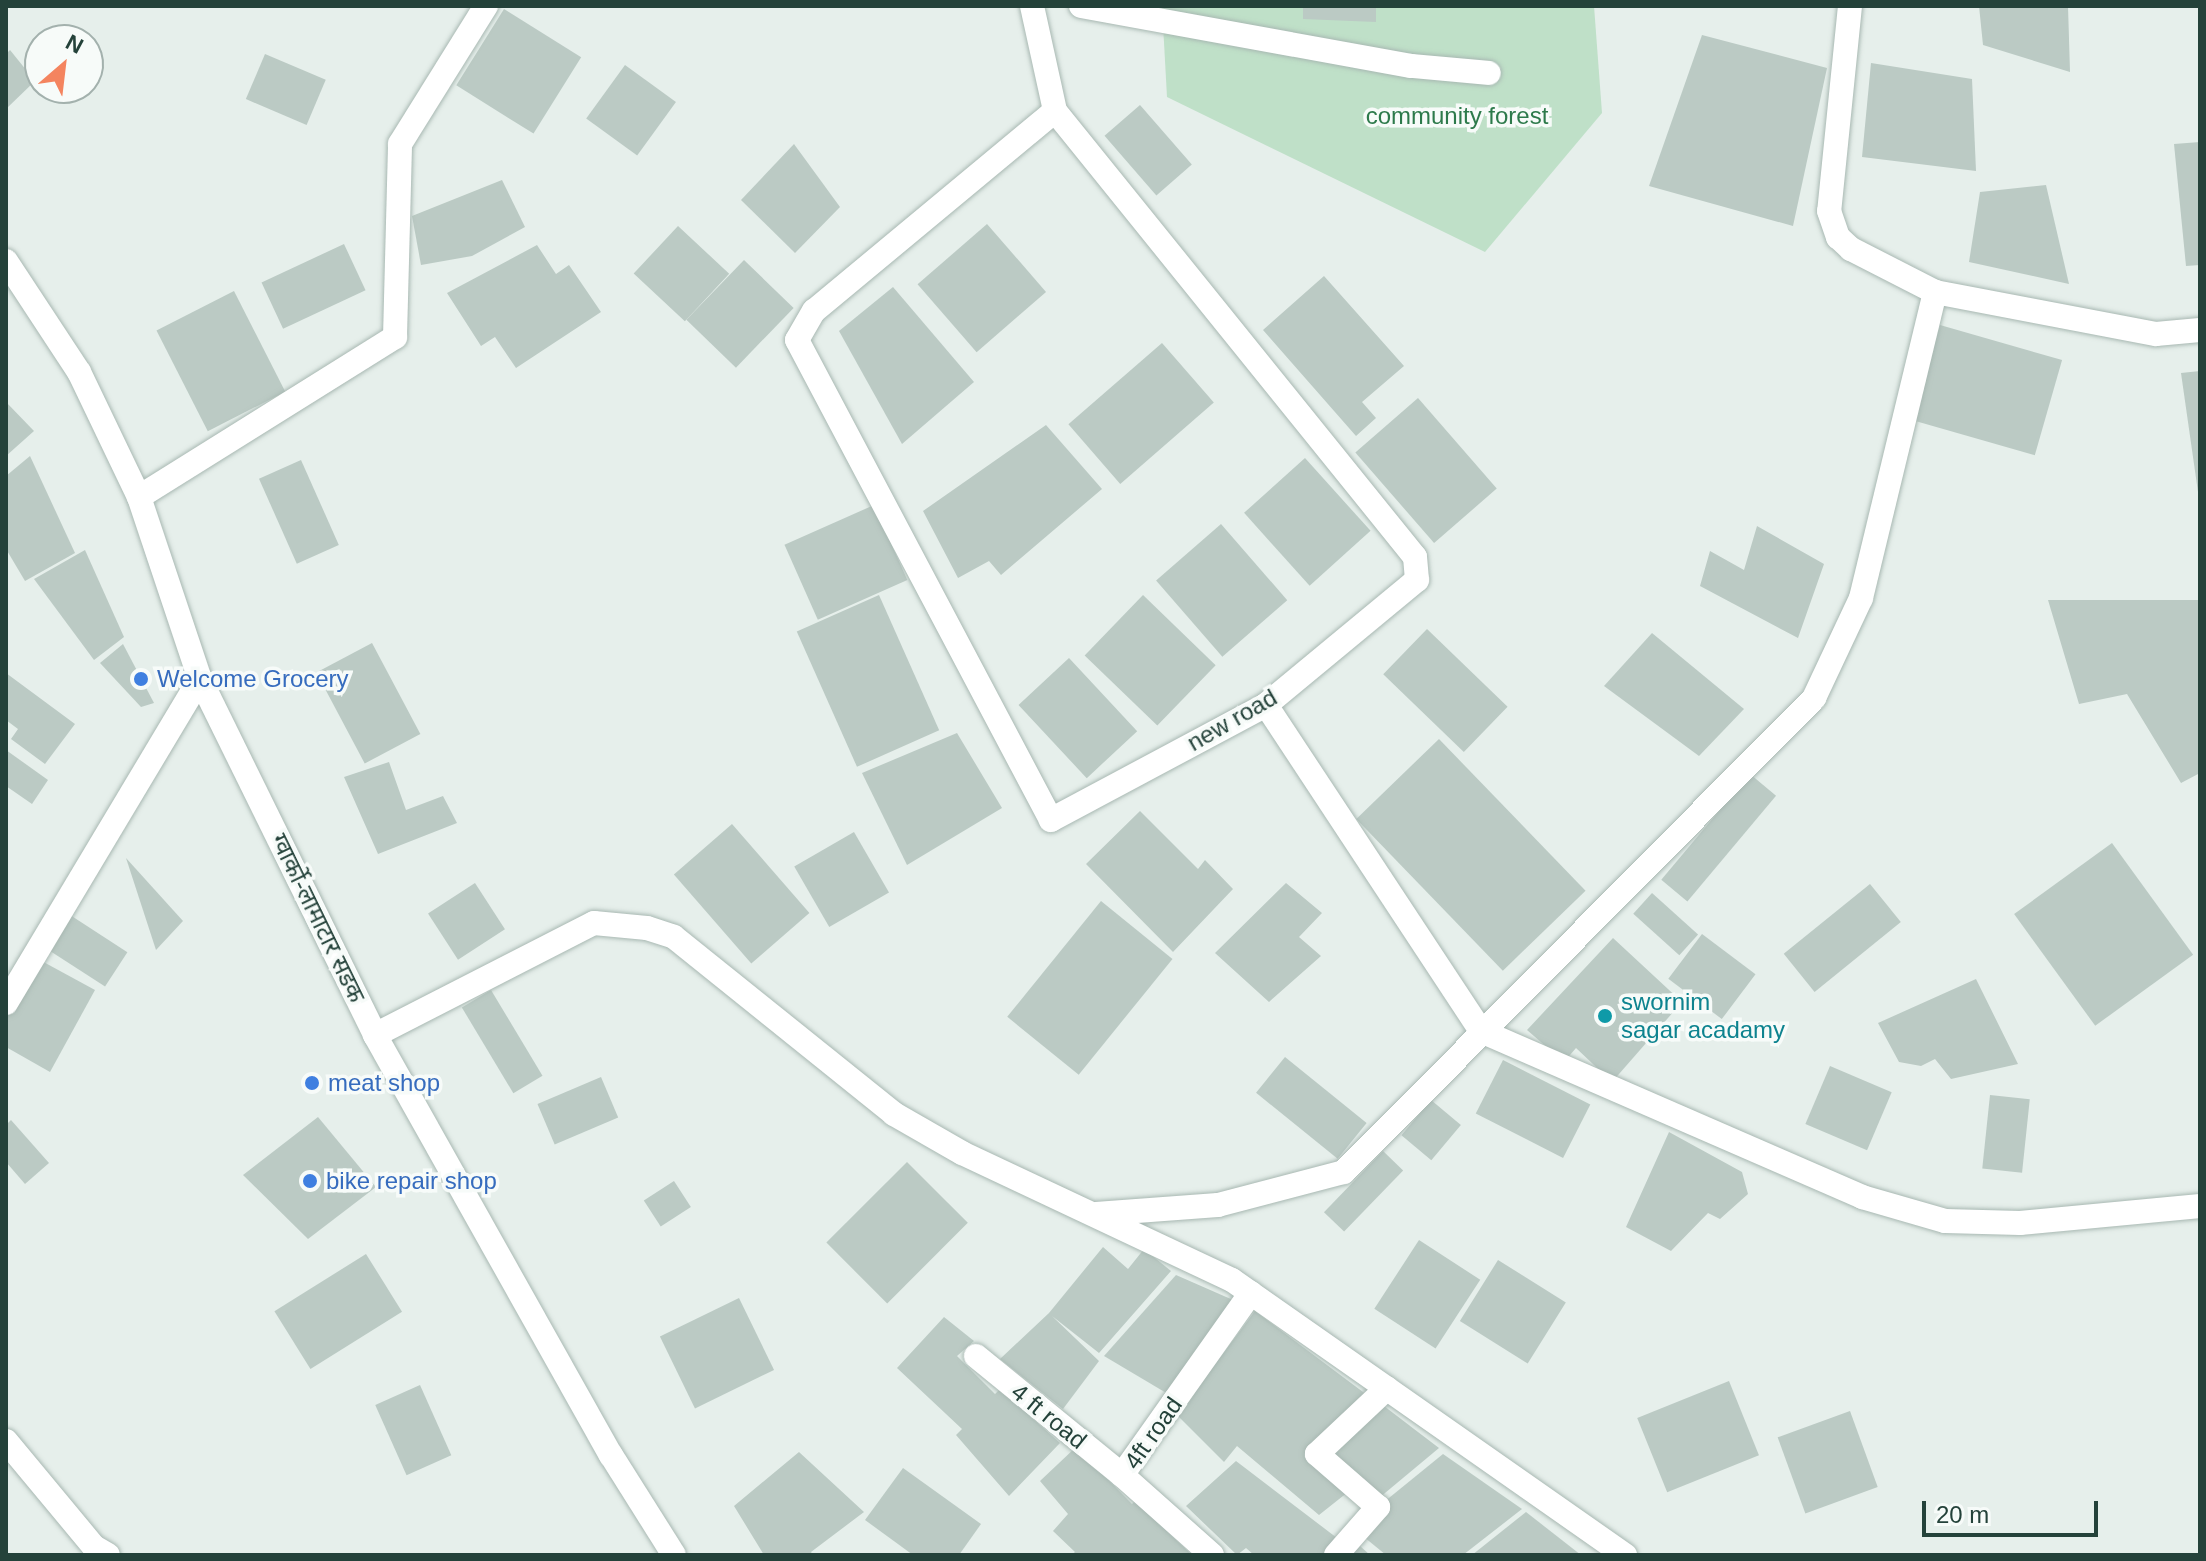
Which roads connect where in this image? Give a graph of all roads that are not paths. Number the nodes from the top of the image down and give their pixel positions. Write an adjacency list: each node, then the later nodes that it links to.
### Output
1 (486, 6): 10 (street)
2 (1032, 6): 6 (street)
3 (1081, 6): 5 (street)
4 (1850, 6): 8 (street)
5 (1489, 73)
6 (1055, 111): 12 (street, new road); 12 (street, new road)
7 (6, 261): 10 (street, ग्वार्को-लामाटार सडक)
8 (1935, 292): 9 (street); 14 (street)
9 (2200, 330)
10 (139, 497): 11 (street, ग्वार्को-लामाटार सडक)
11 (200, 679): 13 (street); 15 (street, ग्वार्को-लामाटार सडक)
12 (1266, 705): 14 (street)
13 (6, 1003)
14 (1481, 1031): 16 (street); 17 (street)
15 (375, 1035): 17 (street); 25 (street, ग्वार्को-लामाटार सडक)
16 (2200, 1206)
17 (1093, 1214): 18 (street)
18 (1251, 1293): 20 (street); 22 (street, 4ft road)
19 (976, 1356): 22 (street, 4 ft road)
20 (1387, 1388): 23 (street); 27 (street)
21 (6, 1441): 24 (street)
22 (1122, 1475): 26 (street, 4ft road)
23 (1344, 1548)
24 (108, 1555)
25 (674, 1555)
26 (1212, 1555)
27 (1625, 1555)

